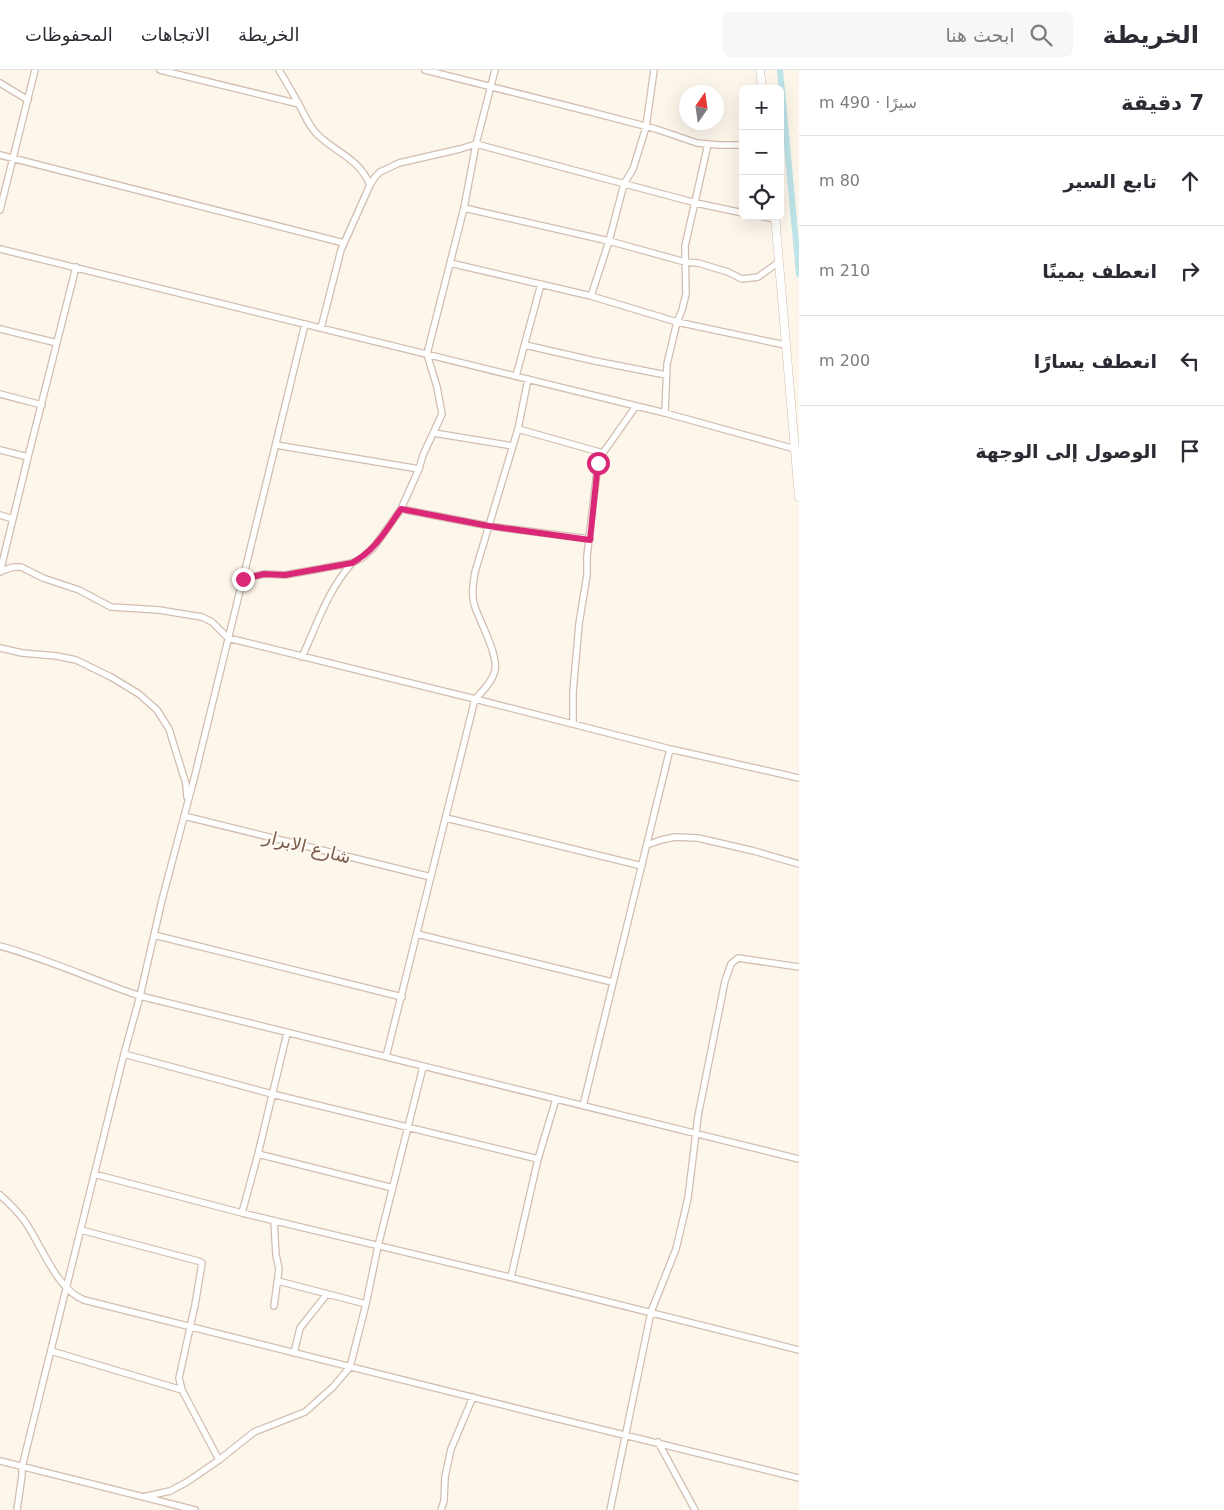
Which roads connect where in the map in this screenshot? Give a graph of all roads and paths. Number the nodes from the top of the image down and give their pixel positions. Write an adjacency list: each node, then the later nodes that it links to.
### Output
1 (35, 70): 11 (street)
2 (160, 70): 12 (street)
3 (280, 70): 12 (street)
4 (425, 70): 10 (street)
5 (495, 70): 10 (street)
6 (654, 70): 13 (street)
7 (760, 70): 9 (street)
8 (0, 84): 11 (street)
9 (762, 85)
10 (491, 87): 13 (street); 14 (street)
11 (28, 100): 18 (street)
12 (299, 104): 20 (street)
13 (646, 127): 15 (street); 19 (street)
14 (476, 144): 19 (street); 20 (street); 22 (street)
15 (708, 144): 16 (street); 21 (street)
16 (739, 145)
17 (0, 155): 18 (street)
18 (13, 158): 23 (street); 27 (street)
19 (624, 184): 21 (street); 26 (street)
20 (370, 185): 27 (street)
21 (696, 203): 24 (street); 29 (street)
22 (464, 208): 26 (street); 31 (street)
23 (0, 210)
24 (739, 212)
25 (775, 220): 30 (street)
26 (609, 241): 29 (street); 34 (street)
27 (344, 243): 37 (street)
28 (0, 249): 32 (street)
29 (685, 262): 30 (street); 35 (street)
30 (779, 262): 41 (street)
31 (450, 263): 33 (street); 42 (street)
32 (76, 268): 36 (street); 39 (street)
33 (541, 284): 34 (street); 40 (street)
34 (591, 296): 35 (street)
35 (677, 322): 41 (street); 43 (street)
36 (305, 324): 37 (street); 52 (street)
37 (321, 328): 42 (street)
38 (0, 329): 39 (street)
39 (57, 343): 47 (street)
40 (525, 344): 43 (street); 44 (street)
41 (785, 346): 56 (street)
42 (427, 354): 44 (street); 51 (street)
43 (666, 375): 49 (street)
44 (516, 376): 45 (street)
45 (528, 379): 48 (street); 50 (street)
46 (0, 394): 47 (street)
47 (42, 404): 57 (street)
48 (636, 406): 49 (street); 55 (street)
49 (665, 413): 56 (street)
50 (518, 429): 53 (street); 55 (street)
51 (434, 433): 53 (street); 58 (street)
52 (276, 446): 58 (street); 67 (street)
53 (513, 446): 63 (street)
54 (0, 450): 57 (street)
55 (603, 453): 64 (street)
56 (796, 454): 59 (street)
57 (28, 457): 62 (street)
58 (419, 469): 60 (street)
59 (799, 498)
60 (401, 509): 63 (street); 65 (street)
61 (0, 515): 62 (street)
62 (13, 519): 66 (street)
63 (489, 526): 64 (street); 71 (street)
64 (590, 540): 72 (street)
65 (352, 563): 67 (street); 70 (street)
66 (0, 573): 68 (street)
67 (243, 579): 68 (street)
68 (228, 638): 70 (street); 75 (street)
69 (0, 648): 75 (street)
70 (302, 657): 71 (street)
71 (475, 699): 72 (street); 77 (street)
72 (573, 724): 73 (street)
73 (670, 748): 74 (street); 78 (street)
74 (799, 778)
75 (187, 802): 76 (street)
76 (184, 816): 81 (street, شارع الابرار); 83 (street)
77 (446, 818): 80 (street); 81 (street)
78 (647, 845): 79 (street); 80 (street)
79 (799, 864)
80 (642, 866): 86 (street)
81 (431, 876): 82 (street)
82 (417, 934): 86 (street); 88 (street)
83 (154, 935): 87 (street); 88 (street)
84 (0, 946): 87 (street)
85 (799, 967): 97 (street)
86 (612, 982): 95 (street)
87 (140, 996): 89 (street); 90 (street)
88 (402, 997): 91 (street)
89 (287, 1033): 91 (street); 93 (street)
90 (124, 1054): 93 (street); 101 (street)
91 (386, 1057): 92 (street)
92 (423, 1067): 94 (street); 96 (street)
93 (272, 1094): 96 (street); 98 (street)
94 (556, 1099): 95 (street); 99 (street)
95 (583, 1106): 97 (street)
96 (408, 1128): 99 (street); 102 (street)
97 (696, 1134): 100 (street); 114 (street)
98 (258, 1154): 102 (street); 104 (street)
99 (538, 1159): 108 (street)
100 (799, 1159)
101 (94, 1174): 104 (street); 106 (street)
102 (392, 1188): 107 (street)
103 (0, 1195): 110 (street)
104 (242, 1213): 105 (street)
105 (274, 1221): 107 (street); 109 (street)
106 (81, 1230): 110 (street); 115 (street)
107 (378, 1246): 108 (street); 112 (street)
108 (511, 1277): 114 (street)
109 (278, 1281): 111 (street); 113 (street)
110 (67, 1288): 115 (street); 117 (street)
111 (327, 1294): 112 (street); 118 (street)
112 (366, 1304): 119 (street)
113 (274, 1306)
114 (651, 1312): 116 (street); 122 (street)
115 (190, 1327): 118 (street); 120 (street)
116 (799, 1350)
117 (51, 1351): 120 (street); 126 (street)
118 (294, 1353): 119 (street)
119 (350, 1367): 121 (street); 124 (street)
120 (182, 1390): 124 (street)
121 (473, 1397): 122 (street); 131 (street)
122 (625, 1435): 123 (street); 132 (street)
123 (658, 1442): 127 (street); 133 (street)
124 (219, 1460): 128 (street)
125 (0, 1462): 126 (street)
126 (22, 1467): 128 (street); 129 (street)
127 (799, 1478)
128 (143, 1497): 130 (street)
129 (17, 1510)
130 (195, 1510)
131 (441, 1510)
132 (610, 1510)
133 (695, 1510)

